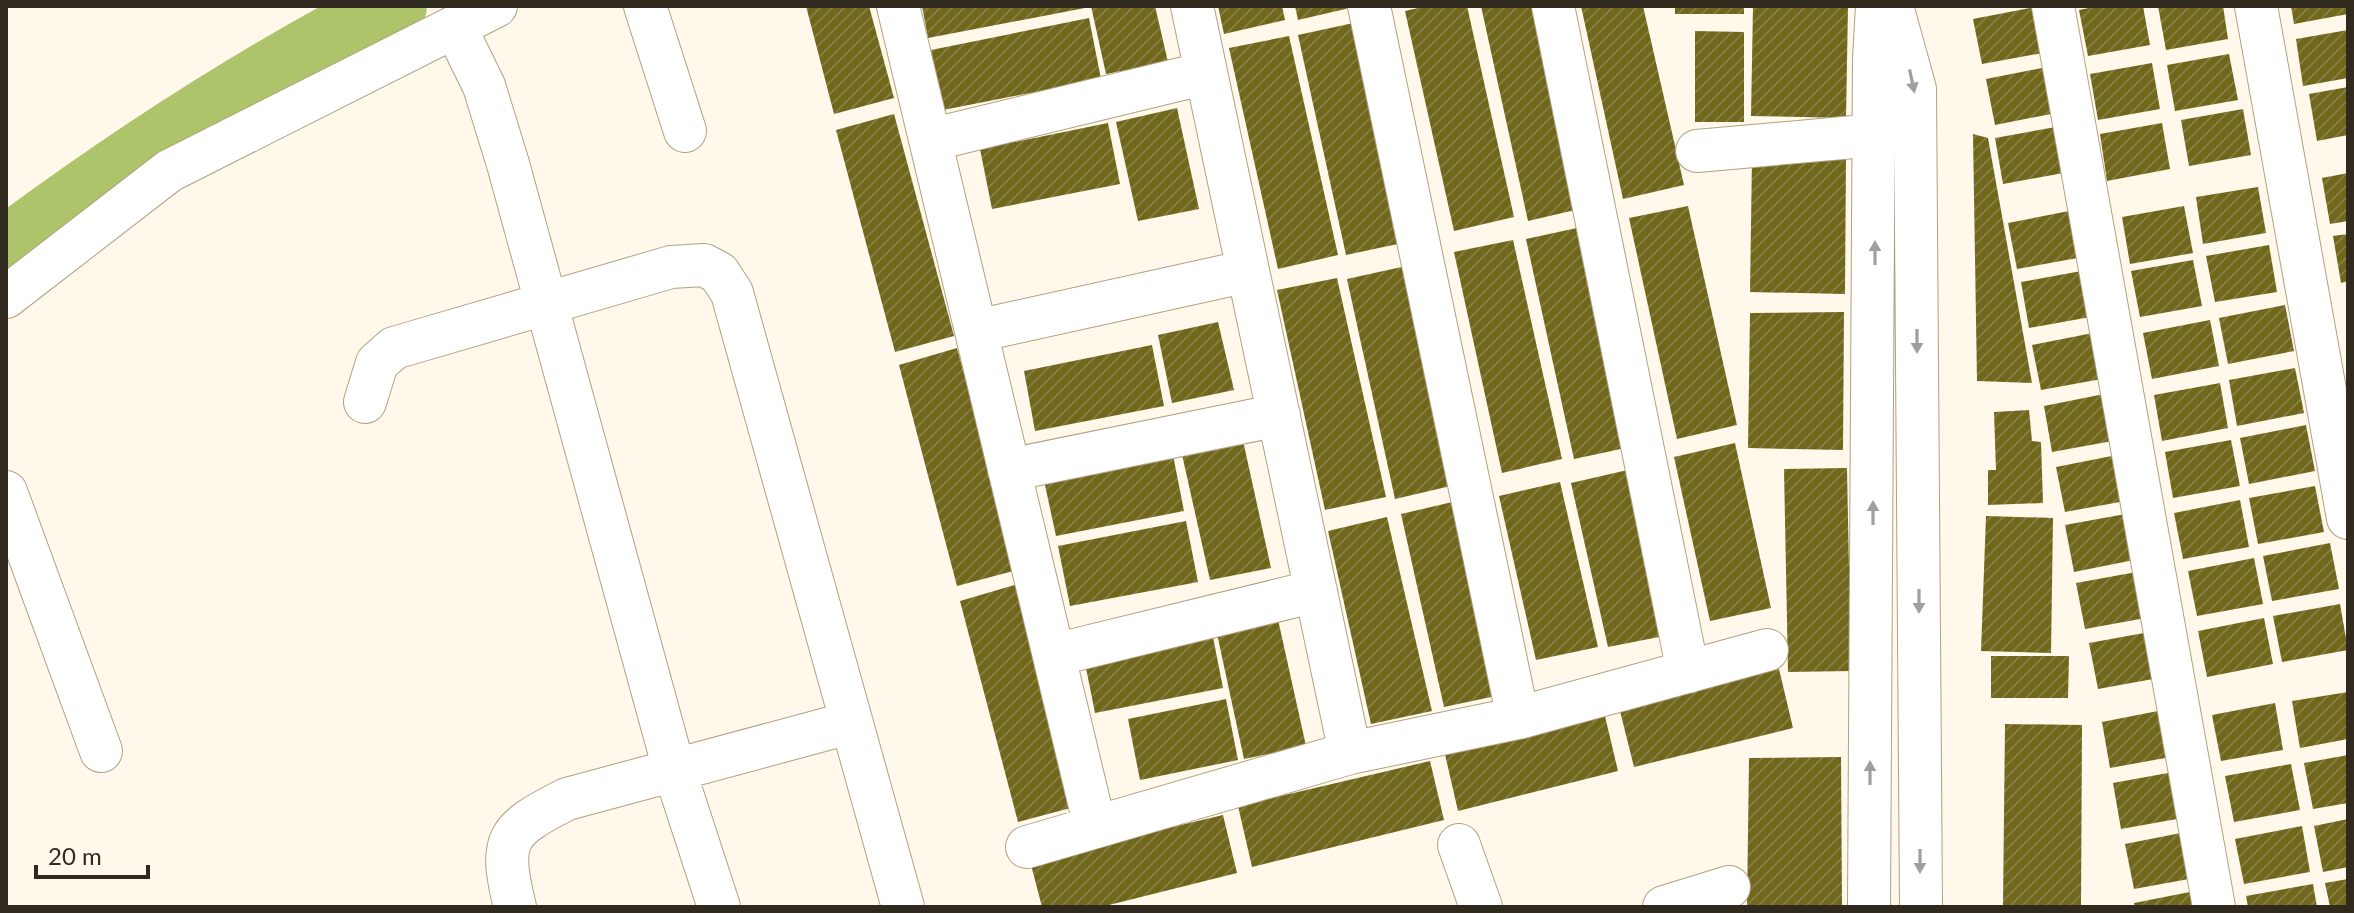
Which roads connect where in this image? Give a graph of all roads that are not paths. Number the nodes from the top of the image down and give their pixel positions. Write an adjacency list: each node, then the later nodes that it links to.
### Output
1 (496, 6): 11 (street)
2 (645, 6): 13 (street)
3 (898, 6): 15 (street)
4 (1192, 6): 12 (street)
5 (1369, 6): 30 (street)
6 (1553, 6): 29 (street)
7 (1877, 6): 14 (street)
8 (1892, 6): 45 (street, one-way to 45)
9 (2053, 6): 46 (street)
10 (2256, 6): 25 (street)
11 (456, 29): 18 (street); 19 (street)
12 (1206, 73): 15 (street); 17 (street)
13 (685, 131)
14 (1876, 135): 16 (street); 44 (street, one-way to 14)
15 (930, 140): 20 (street)
16 (1697, 151)
17 (1248, 271): 20 (street); 22 (street)
18 (6, 297)
19 (546, 301): 21 (street); 31 (street); 34 (street)
20 (976, 331): 23 (street)
21 (365, 402)
22 (1279, 415): 23 (street); 26 (street)
23 (1009, 470): 28 (street)
24 (6, 492): 32 (street)
25 (2348, 518)
26 (1316, 591): 28 (street); 33 (street)
27 (1767, 650): 29 (street)
28 (1054, 655): 35 (street)
29 (1688, 672): 30 (street)
30 (1518, 718): 33 (street)
31 (849, 723): 34 (street); 41 (street)
32 (101, 751)
33 (1350, 753): 35 (street)
34 (674, 769): 39 (street); 40 (street)
35 (1095, 827): 37 (street)
36 (1459, 845): 42 (street)
37 (1027, 847)
38 (1729, 887): 43 (street)
39 (515, 907)
40 (719, 907)
41 (903, 907)
42 (1481, 907)
43 (1664, 907)
44 (1869, 907)
45 (1921, 907)
46 (2214, 907)

